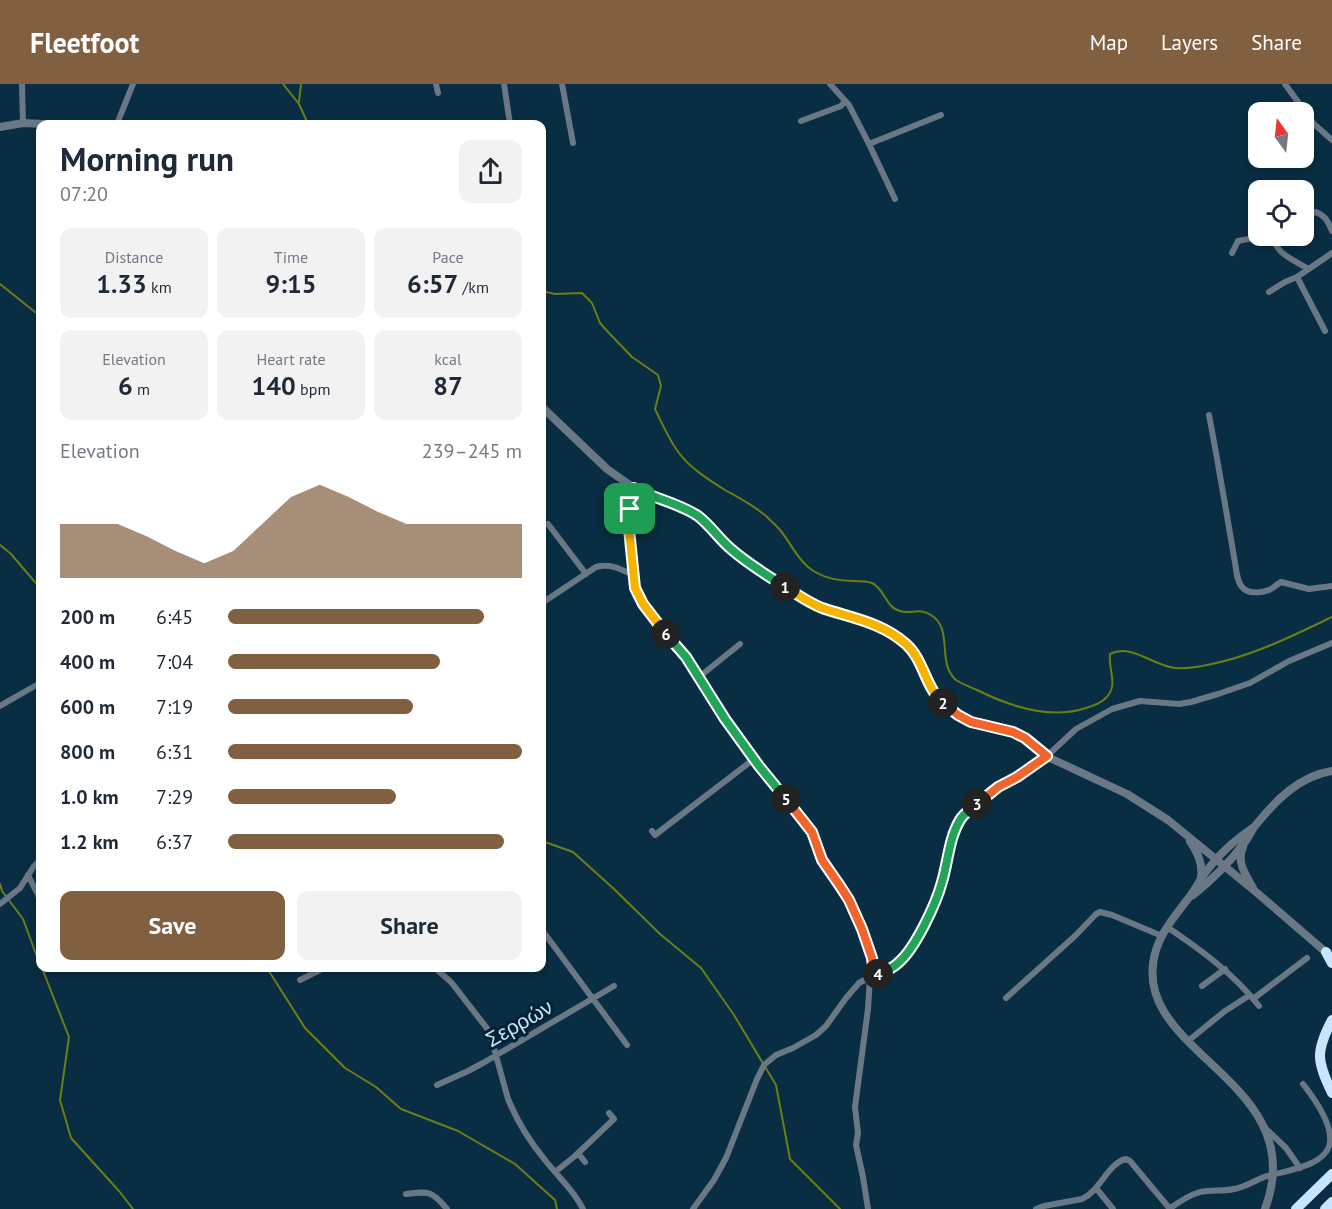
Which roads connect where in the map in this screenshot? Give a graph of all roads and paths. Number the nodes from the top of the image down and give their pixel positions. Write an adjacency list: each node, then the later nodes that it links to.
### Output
1 (22, 84): 14 (street)
2 (134, 84): 11 (street)
3 (436, 84): 8 (street)
4 (504, 84): 12 (street)
5 (562, 84): 18 (street)
6 (830, 84): 9 (street)
7 (1285, 84): 17 (street)
8 (438, 93)
9 (846, 101): 13 (street); 19 (street)
10 (941, 115): 19 (street)
11 (119, 120)
12 (509, 120)
13 (801, 121)
14 (23, 123): 15 (street); 16 (street)
15 (36, 124)
16 (0, 127)
17 (1332, 140)
18 (573, 143)
19 (869, 144): 20 (street)
20 (895, 199)
21 (1314, 213): 22 (street)
22 (1332, 231)
23 (1248, 239): 25 (street)
24 (1277, 246): 27 (street)
25 (1232, 253)
26 (1332, 253): 27 (street)
27 (1308, 269): 28 (street)
28 (1297, 277): 29 (street); 30 (street)
29 (1269, 292)
30 (1325, 331)
31 (546, 411): 33 (street)
32 (1209, 415): 37 (street)
33 (634, 488): 36 (street); 44 (street)
34 (548, 524): 35 (street)
35 (586, 574): 36 (street); 38 (street)
36 (633, 575): 41 (street)
37 (1332, 586)
38 (546, 600)
39 (1332, 643): 44 (street)
40 (740, 644): 41 (street)
41 (699, 677): 45 (street)
42 (36, 685): 43 (street)
43 (0, 706)
44 (1047, 756): 49 (street); 69 (street)
45 (754, 759): 48 (street); 69 (street)
46 (1332, 771): 47 (street)
47 (1254, 827): 50 (street); 51 (street)
48 (652, 831)
49 (1188, 837): 51 (street); 55 (street)
50 (1245, 842): 53 (street); 57 (street)
51 (1216, 860): 53 (street); 55 (street)
52 (36, 864): 54 (street)
53 (1224, 866): 57 (street); 58 (street)
54 (28, 875): 56 (street); 59 (street)
55 (1201, 879): 58 (street)
56 (36, 890)
57 (1256, 892): 63 (street)
58 (1190, 898): 60 (street)
59 (0, 904)
60 (1167, 927): 62 (street); 66 (street)
61 (546, 935): 75 (street)
62 (1162, 936): 74 (street); 78 (street)
63 (1329, 955): 65 (highway)
64 (1307, 958): 73 (street)
65 (1332, 963)
66 (1225, 969): 72 (street); 73 (street)
67 (316, 972): 70 (street)
68 (440, 972): 80 (street)
69 (872, 976): 97 (street); 98 (street)
70 (300, 980)
71 (614, 986): 75 (street, Σερρών)
72 (1202, 986)
73 (1252, 997): 76 (street); 78 (street)
74 (1006, 998)
75 (592, 999): 79 (street); 80 (street, Σερρών)
76 (1259, 1006)
77 (1332, 1020): 83 (highway)
78 (1188, 1041): 85 (street)
79 (627, 1045)
80 (496, 1056): 82 (street, Σερρών); 89 (street)
81 (1303, 1084): 88 (street)
82 (437, 1085)
83 (1332, 1093)
84 (609, 1113): 86 (street)
85 (1264, 1126): 88 (street); 91 (street)
86 (578, 1153): 87 (street); 89 (street)
87 (585, 1162)
88 (1300, 1168): 91 (street)
89 (555, 1172): 96 (street)
90 (1332, 1174): 103 (highway)
91 (1272, 1175): 101 (street); 102 (street)
92 (1096, 1188): 99 (street); 100 (street); 101 (street)
93 (406, 1194): 95 (street)
94 (1332, 1202): 104 (highway)
95 (447, 1209)
96 (583, 1209)
97 (693, 1209)
98 (868, 1209)
99 (1036, 1209)
100 (1113, 1209)
101 (1170, 1209)
102 (1264, 1209)
103 (1296, 1209)
104 (1325, 1209)

